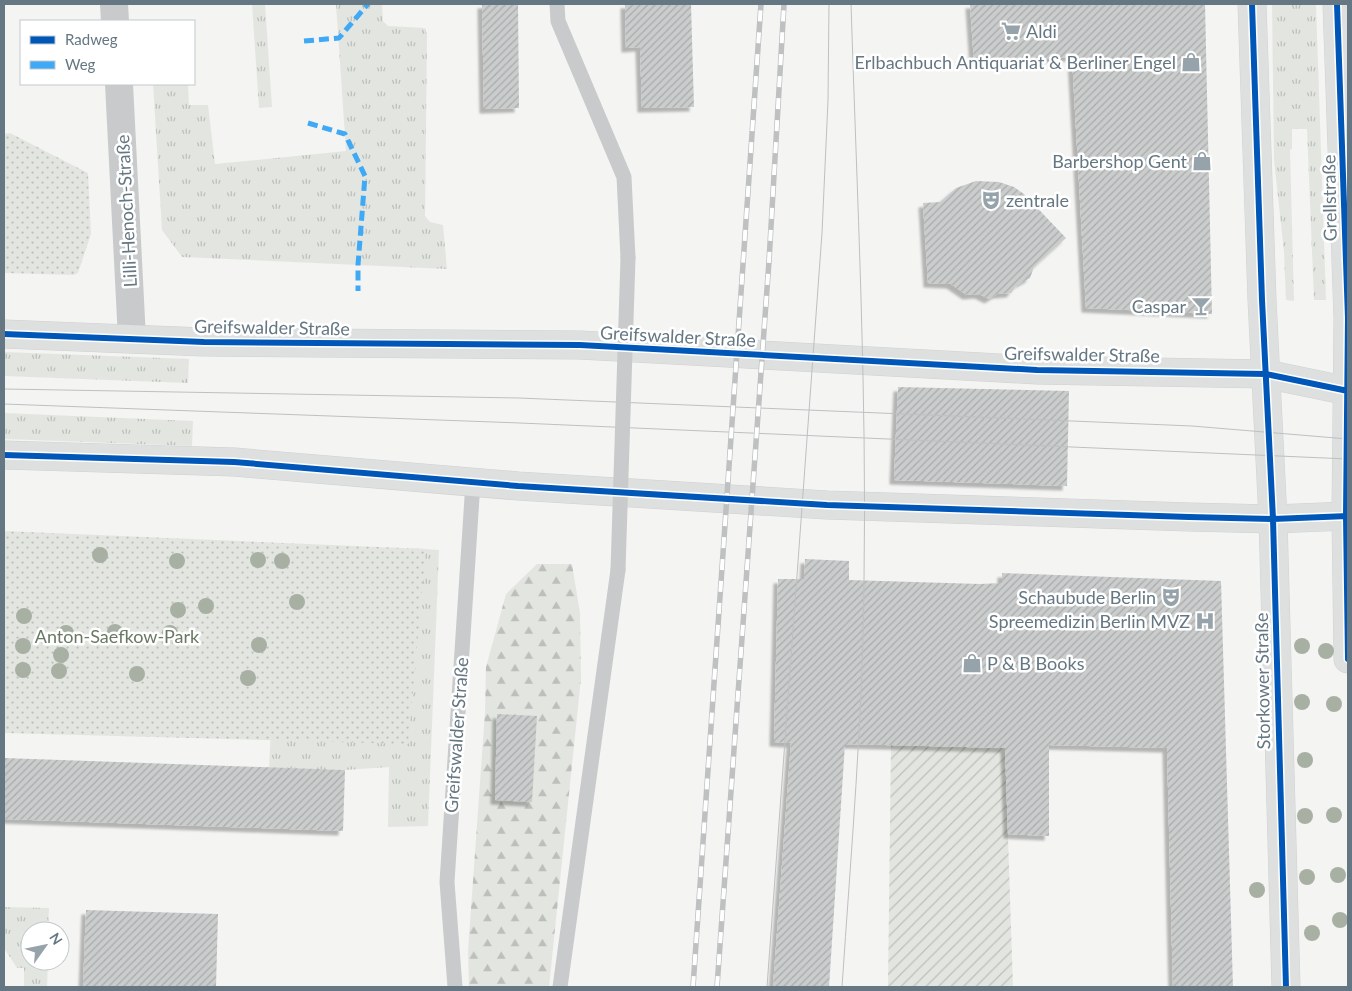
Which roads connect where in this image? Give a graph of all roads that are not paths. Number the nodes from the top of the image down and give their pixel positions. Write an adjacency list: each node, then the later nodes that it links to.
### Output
1 (114, 4): 5 (street)
2 (557, 4): 17 (lane, bridge)
3 (1252, 4): 9 (main road)
4 (1337, 4): 10 (main road, Grellstraße)
5 (115, 20)
6 (119, 85): 8 (street, Lilli-Henoch-Straße)
7 (4, 334): 8 (main road, Greifswalder Straße)
8 (132, 339): 9 (main road, Greifswalder Straße)
9 (1266, 374): 10 (main road, Greifswalder Straße); 14 (main road, Storkower Straße)
10 (1348, 391): 13 (main road)
11 (4, 455): 12 (main road)
12 (473, 482): 14 (main road); 16 (lane, Greifswalder Straße)
13 (1347, 516): 14 (main road); 15 (main road)
14 (1273, 519): 18 (main road, Storkower Straße)
15 (1348, 659)
16 (455, 987)
17 (560, 987)
18 (1286, 987)

